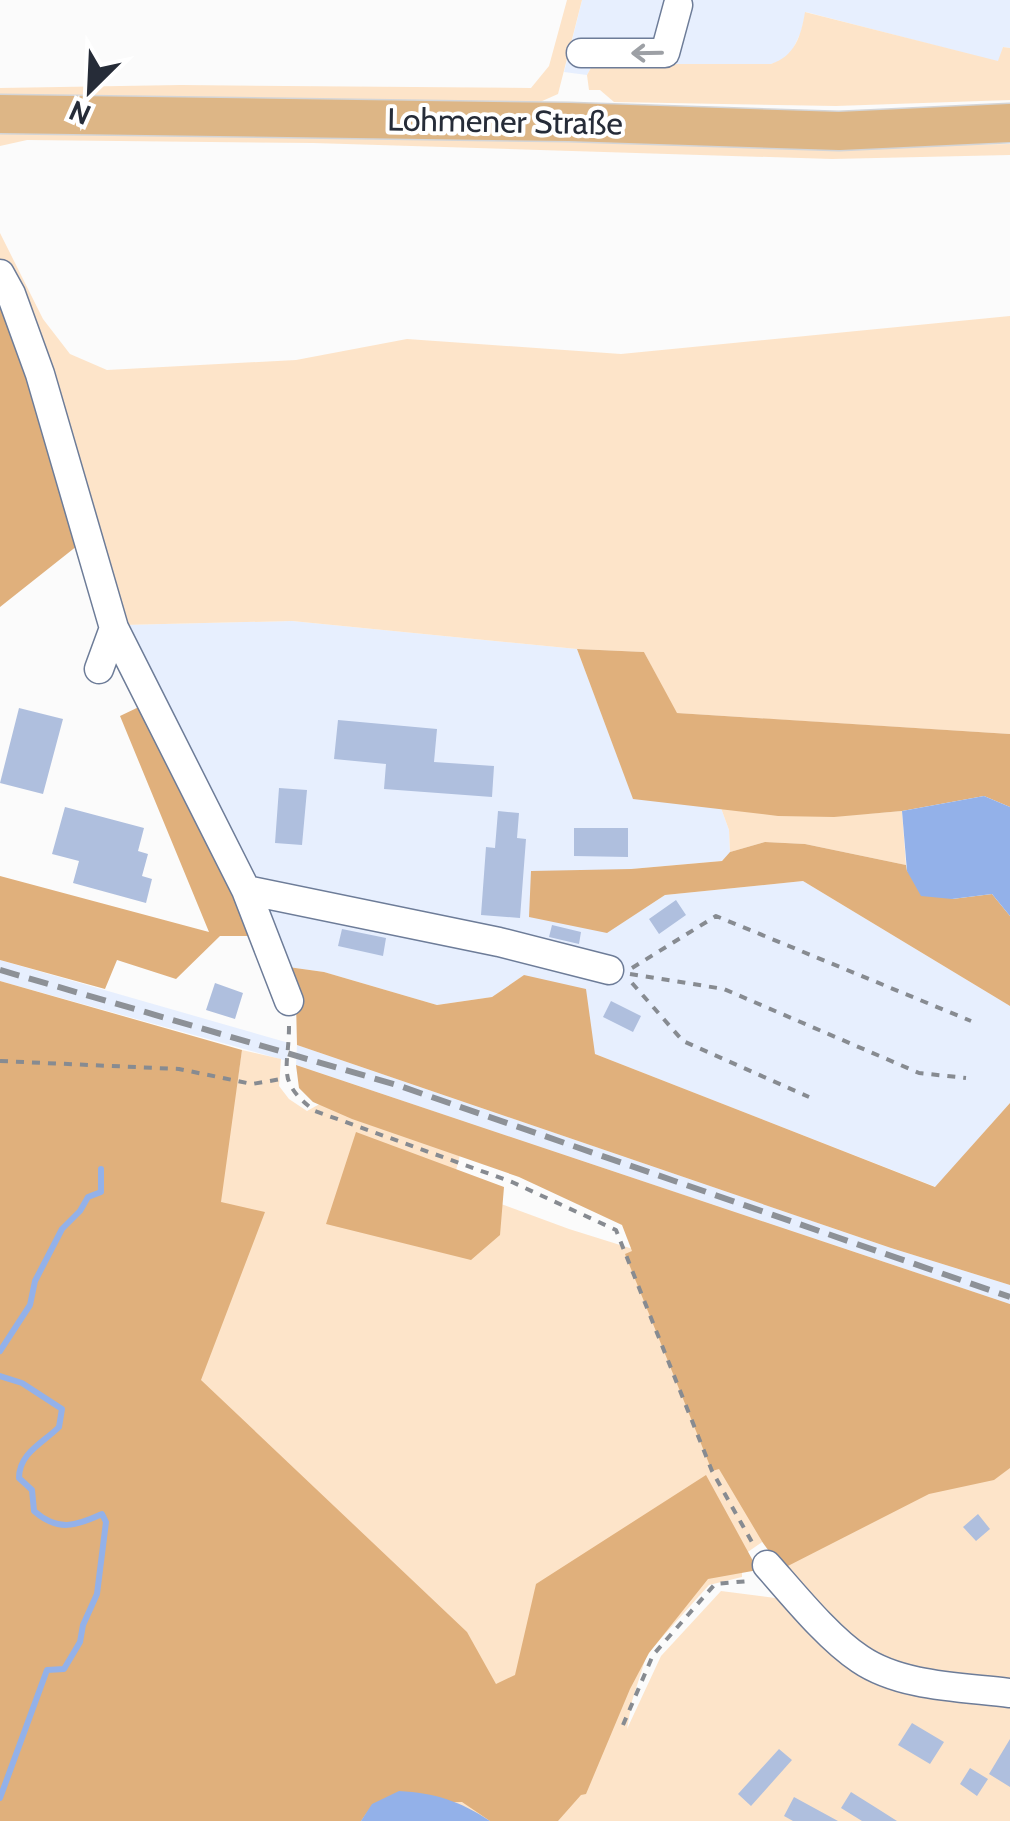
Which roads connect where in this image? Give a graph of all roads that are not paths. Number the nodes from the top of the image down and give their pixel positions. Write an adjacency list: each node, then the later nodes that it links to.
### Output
1 (678, 6): 2 (lane, one-way to 2)
2 (581, 53)
3 (0, 114): 4 (main road, Lohmener Straße)
4 (1010, 123)
5 (0, 274): 6 (lane)
6 (114, 628): 7 (lane); 8 (lane)
7 (99, 669)
8 (246, 890): 9 (lane); 10 (lane)
9 (615, 972)
10 (289, 1001)
11 (773, 1571): 12 (lane)
12 (1010, 1693)

